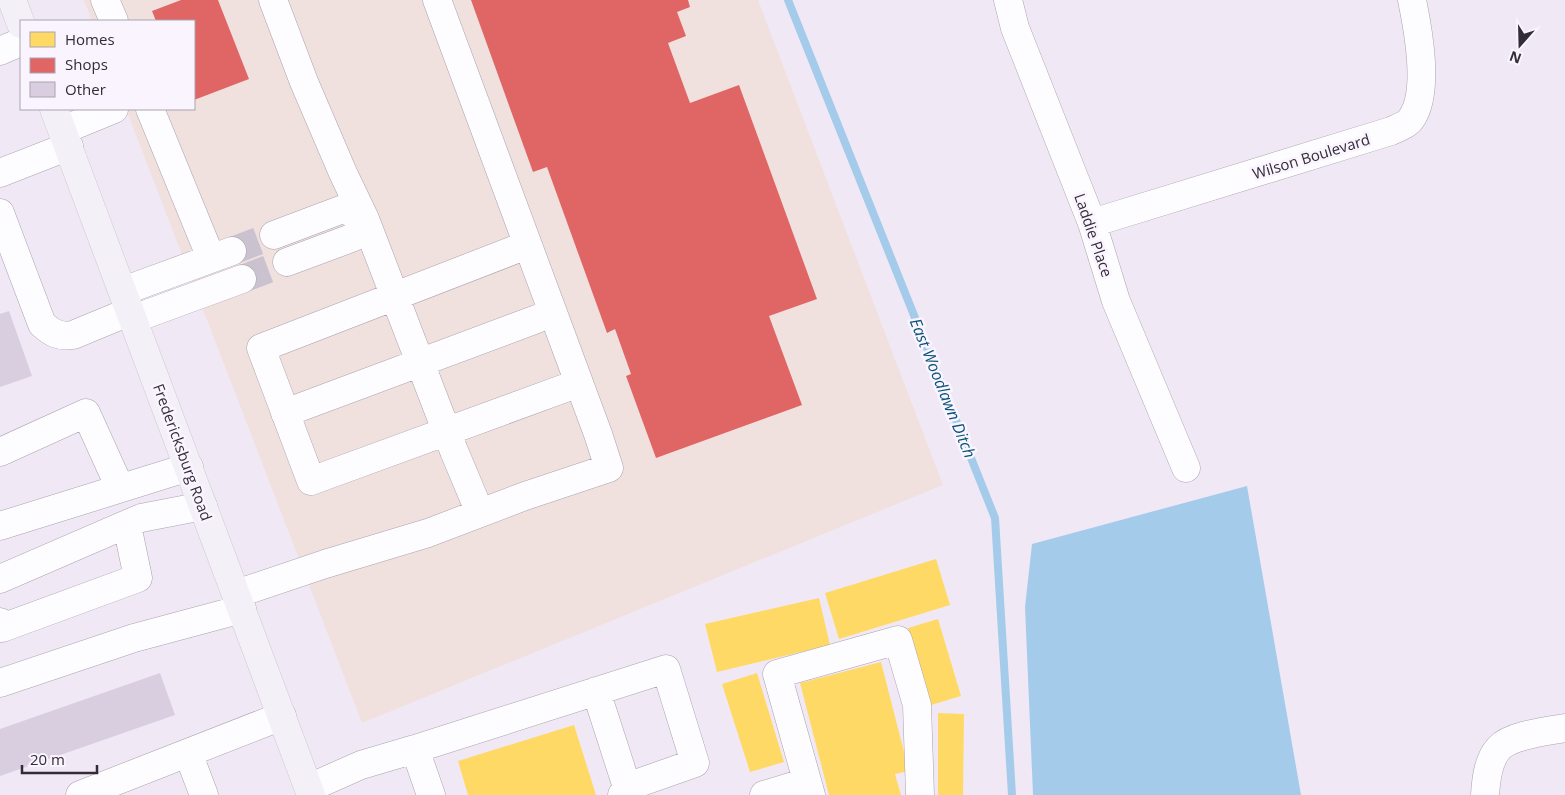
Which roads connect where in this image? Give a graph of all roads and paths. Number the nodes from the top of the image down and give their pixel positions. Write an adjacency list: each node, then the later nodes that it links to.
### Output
1 (12, 0): 8 (main road)
2 (105, 0): 7 (street)
3 (273, 0): 16 (street)
4 (437, 0): 19 (street)
5 (1008, 0): 17 (street, Laddie Place)
6 (1412, 0): 17 (street, Wilson Boulevard)
7 (114, 20)
8 (20, 21)
9 (20, 42): 10 (street)
10 (0, 51)
11 (111, 110): 13 (street)
12 (150, 110): 23 (street)
13 (62, 128): 14 (street); 23 (main road, Fredericksburg Road)
14 (0, 173)
15 (0, 213): 23 (street)
16 (365, 219): 18 (street); 20 (street); 22 (street)
17 (1092, 223): 31 (street, Laddie Place)
18 (274, 235)
19 (527, 245): 22 (street); 24 (street)
20 (287, 262)
21 (242, 279): 23 (street)
22 (396, 296): 25 (street); 27 (street)
23 (129, 307): 30 (main road, Fredericksburg Road)
24 (553, 313): 25 (street); 26 (street)
25 (420, 363): 27 (street); 28 (street)
26 (579, 383): 28 (street); 34 (street)
27 (285, 413): 28 (street)
28 (446, 431): 34 (street)
29 (0, 452): 32 (street)
30 (189, 467): 32 (street); 33 (main road, Fredericksburg Road)
31 (1186, 468)
32 (120, 488): 36 (street)
33 (203, 506): 35 (street); 38 (main road, Fredericksburg Road)
34 (480, 513): 38 (street)
35 (127, 524): 37 (street); 39 (street)
36 (0, 526)
37 (0, 579)
38 (239, 601): 40 (street); 42 (main road, Fredericksburg Road)
39 (0, 622)
40 (0, 683)
41 (596, 691): 44 (street); 48 (street); 48 (street)
42 (282, 716): 45 (street); 47 (main road, Fredericksburg Road)
43 (1565, 728): 54 (street)
44 (415, 749): 47 (street); 51 (street)
45 (188, 753): 49 (street); 50 (street)
46 (809, 788): 52 (street); 53 (street)
47 (310, 791)
48 (625, 791)
49 (80, 795)
50 (204, 795)
51 (430, 795)
52 (764, 795)
53 (920, 795)
54 (1484, 795)

